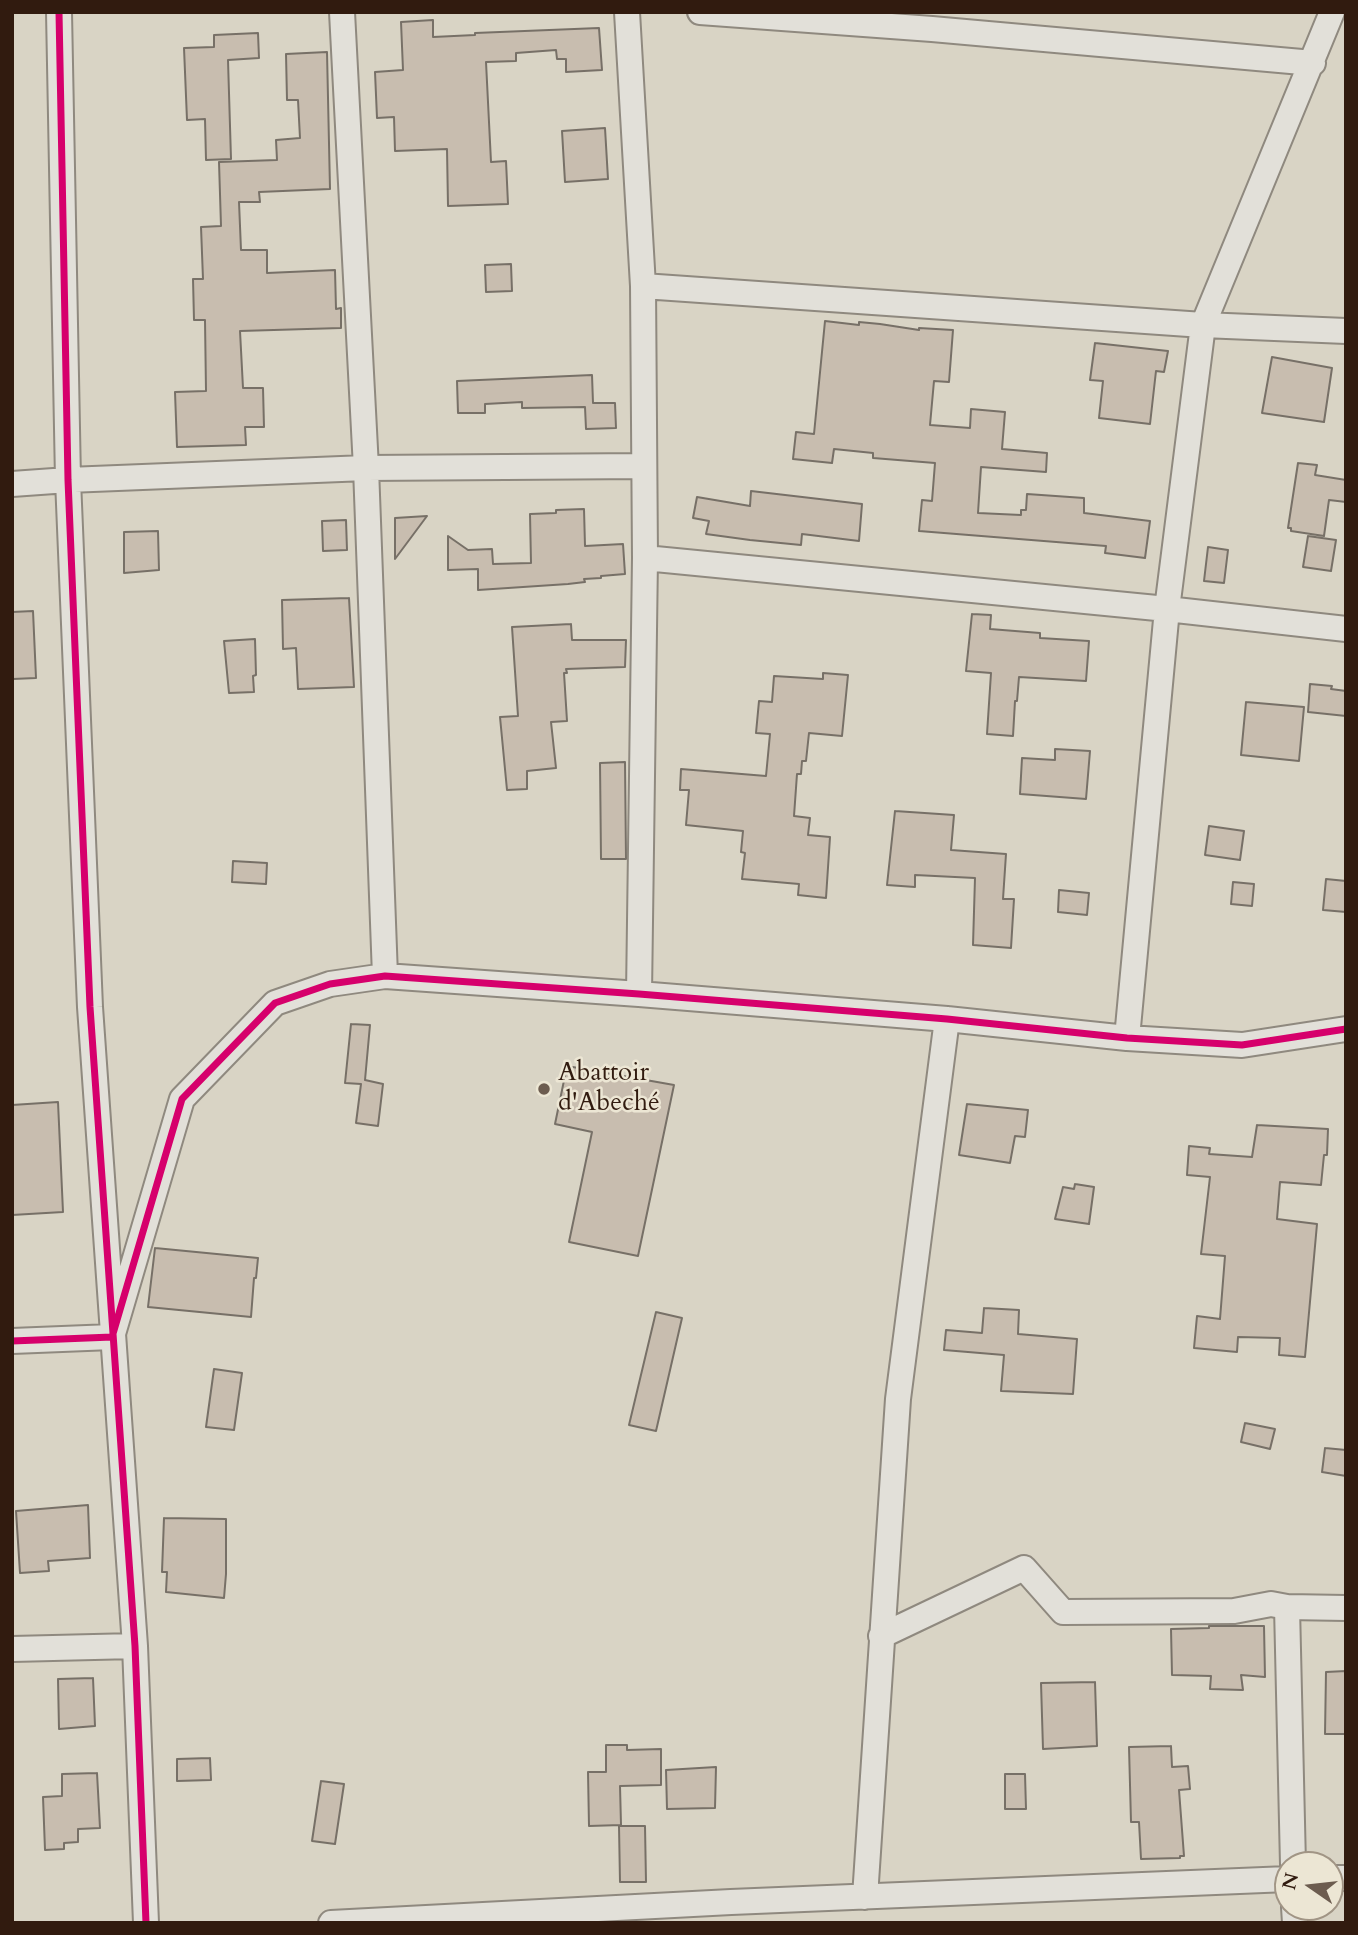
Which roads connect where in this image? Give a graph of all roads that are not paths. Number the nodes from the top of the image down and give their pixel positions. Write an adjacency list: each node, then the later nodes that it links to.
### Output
1 (59, 12): 12 (street)
2 (342, 12): 11 (street)
3 (627, 12): 7 (street)
4 (699, 12): 6 (street)
5 (1332, 12): 6 (street)
6 (1313, 63): 8 (street)
7 (643, 286): 8 (street); 10 (street)
8 (1203, 325): 9 (street); 15 (street)
9 (1346, 331)
10 (644, 466): 11 (street); 14 (street)
11 (366, 468): 12 (street); 17 (street)
12 (68, 480): 13 (street); 22 (street)
13 (12, 484)
14 (645, 558): 15 (street); 18 (street)
15 (1167, 609): 16 (street); 21 (street)
16 (1346, 629)
17 (385, 976): 18 (street); 22 (street)
18 (639, 994): 19 (street)
19 (947, 1019): 21 (street); 26 (street)
20 (1346, 1029): 21 (street)
21 (1127, 1038)
22 (113, 1337): 23 (street); 27 (street)
23 (12, 1341)
24 (1287, 1607): 25 (street); 26 (street); 29 (street)
25 (1346, 1608)
26 (881, 1636): 31 (street)
27 (135, 1646): 28 (street); 33 (street)
28 (12, 1649)
29 (1293, 1851)
30 (1274, 1880): 31 (street)
31 (865, 1897): 32 (street)
32 (731, 1912): 34 (street)
33 (146, 1923)
34 (331, 1923)

